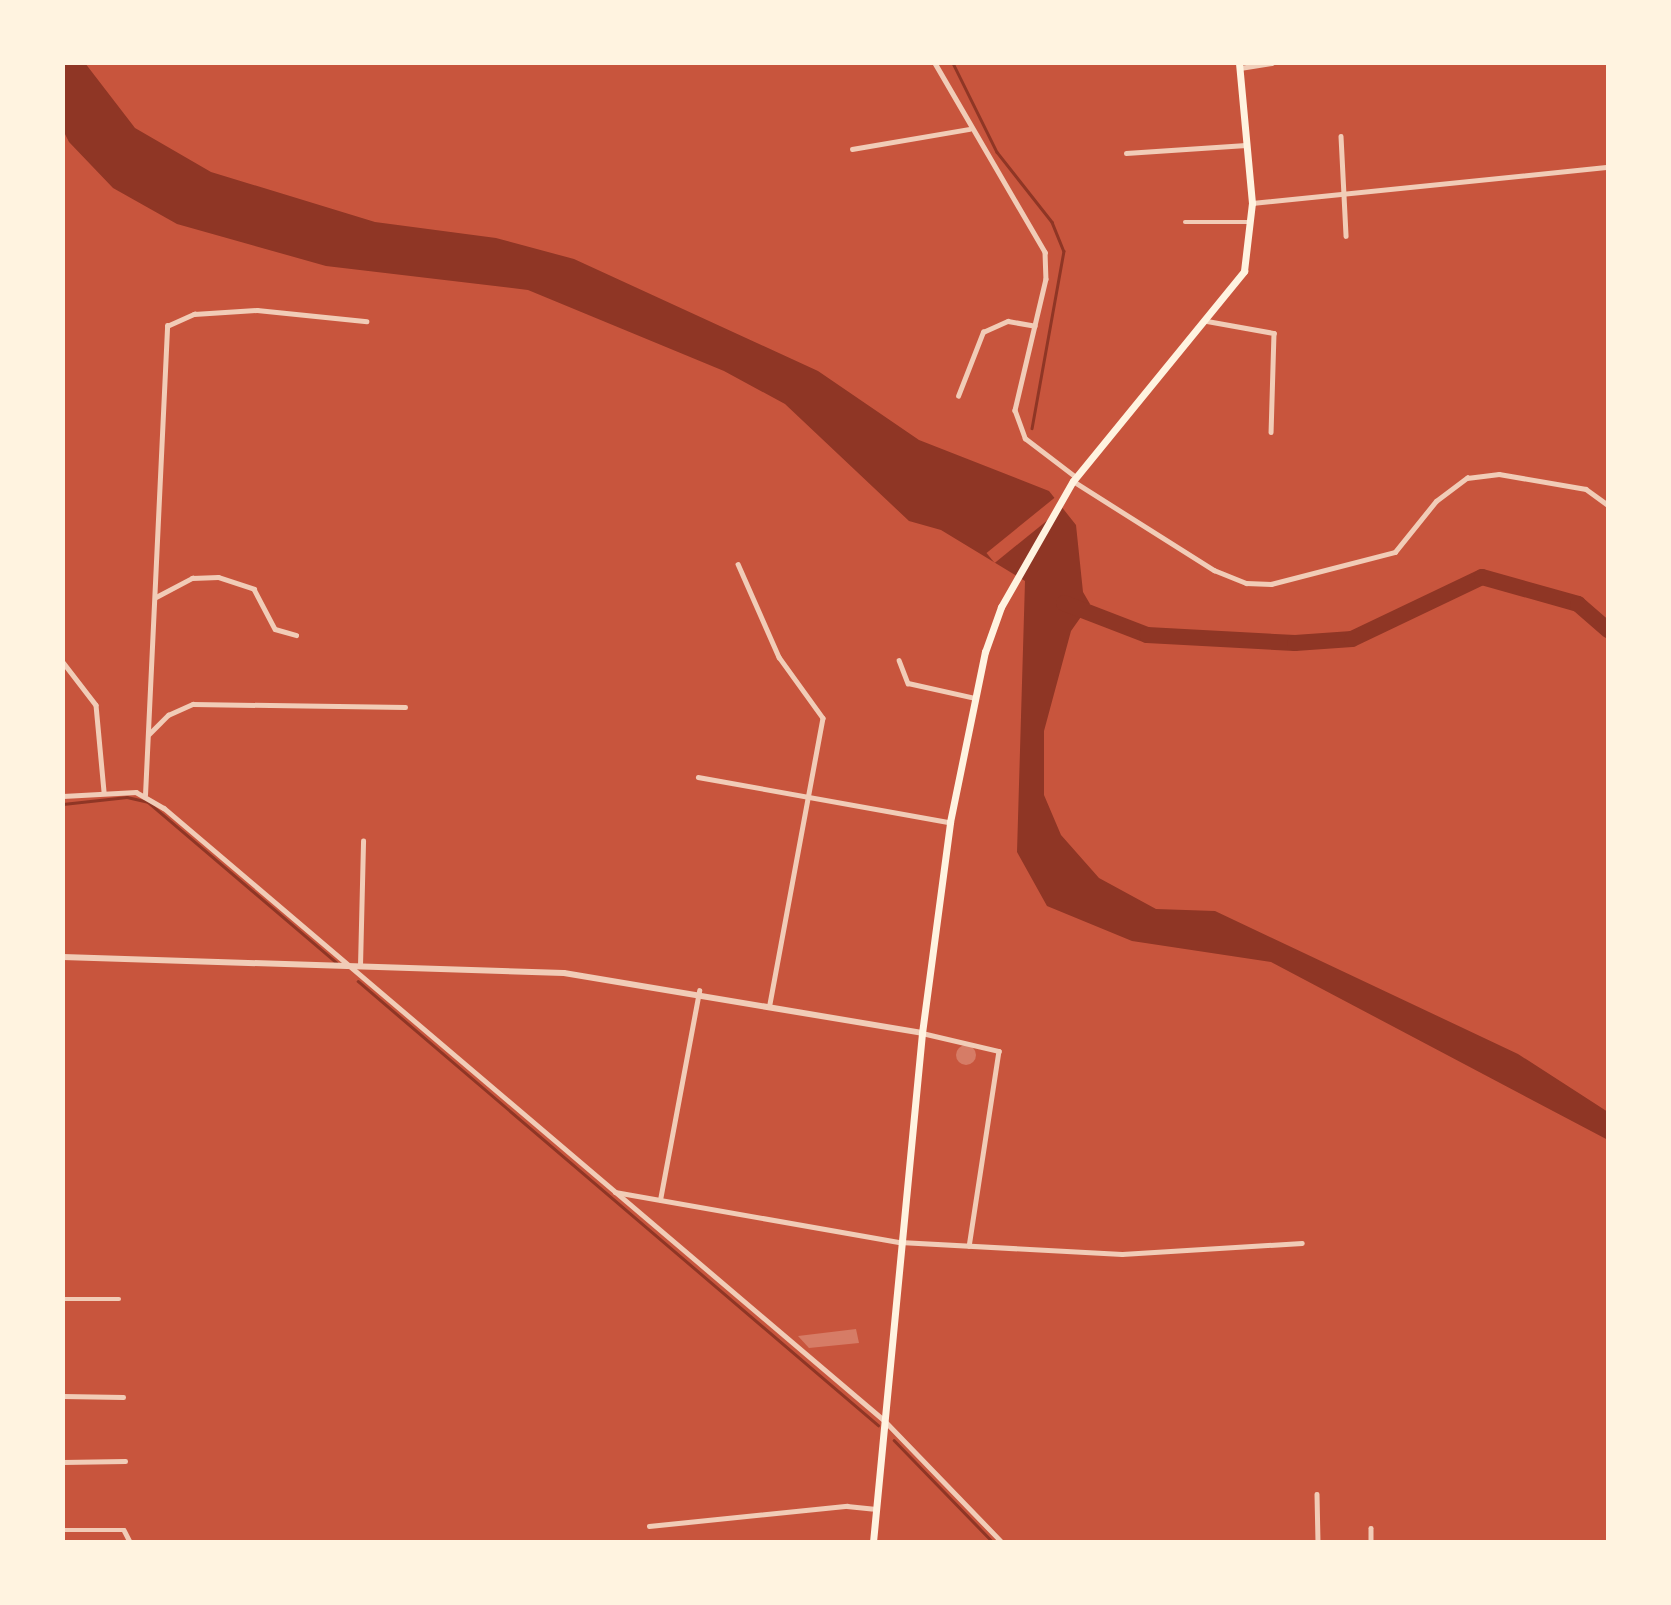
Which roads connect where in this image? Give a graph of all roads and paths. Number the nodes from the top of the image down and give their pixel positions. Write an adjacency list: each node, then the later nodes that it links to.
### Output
1 (935, 63): 4 (street)
2 (1272, 63): 3 (street)
3 (1239, 66): 6 (main road)
4 (969, 129): 7 (street); 17 (street)
5 (1340, 136): 10 (street)
6 (1247, 145): 8 (street); 11 (main road)
7 (852, 149)
8 (1126, 153)
9 (1608, 167): 10 (street)
10 (1345, 194): 11 (street); 14 (street)
11 (1252, 203): 13 (main road)
12 (1185, 222): 13 (street)
13 (1252, 222): 16 (main road)
14 (1346, 236)
15 (366, 321): 23 (street)
16 (1207, 321): 19 (street); 20 (main road)
17 (1035, 326): 18 (street); 20 (street)
18 (958, 396)
19 (1270, 432)
20 (1075, 479): 21 (street); 27 (main road)
21 (1608, 505)
22 (738, 564): 34 (street)
23 (155, 597): 24 (street); 29 (street)
24 (296, 635)
25 (899, 660): 27 (street)
26 (63, 662): 31 (street)
27 (975, 698): 35 (main road)
28 (405, 706): 29 (street)
29 (149, 734): 32 (street)
30 (698, 777): 34 (street)
31 (104, 792): 32 (street); 33 (street)
32 (145, 795): 38 (street)
33 (63, 796)
34 (809, 797): 35 (street); 40 (street)
35 (950, 822): 41 (main road)
36 (363, 841): 38 (street)
37 (63, 957): 38 (street)
38 (356, 966): 39 (street); 42 (street)
39 (699, 990): 40 (street); 43 (street)
40 (770, 1004): 41 (street)
41 (922, 1033): 44 (main road); 46 (street)
42 (614, 1191): 43 (street); 51 (street)
43 (660, 1200): 44 (street)
44 (900, 1242): 46 (street); 51 (main road)
45 (1302, 1243): 46 (street)
46 (969, 1246)
47 (119, 1298): 48 (street)
48 (63, 1299)
49 (63, 1396): 50 (street)
50 (123, 1397)
51 (885, 1421): 55 (main road); 61 (street)
52 (125, 1461): 53 (street)
53 (63, 1462)
54 (1317, 1494): 62 (street)
55 (877, 1509): 56 (street); 60 (main road)
56 (649, 1526)
57 (1371, 1528): 63 (street)
58 (63, 1530): 59 (street)
59 (130, 1542)
60 (873, 1542)
61 (1002, 1542)
62 (1318, 1542)
63 (1371, 1542)

